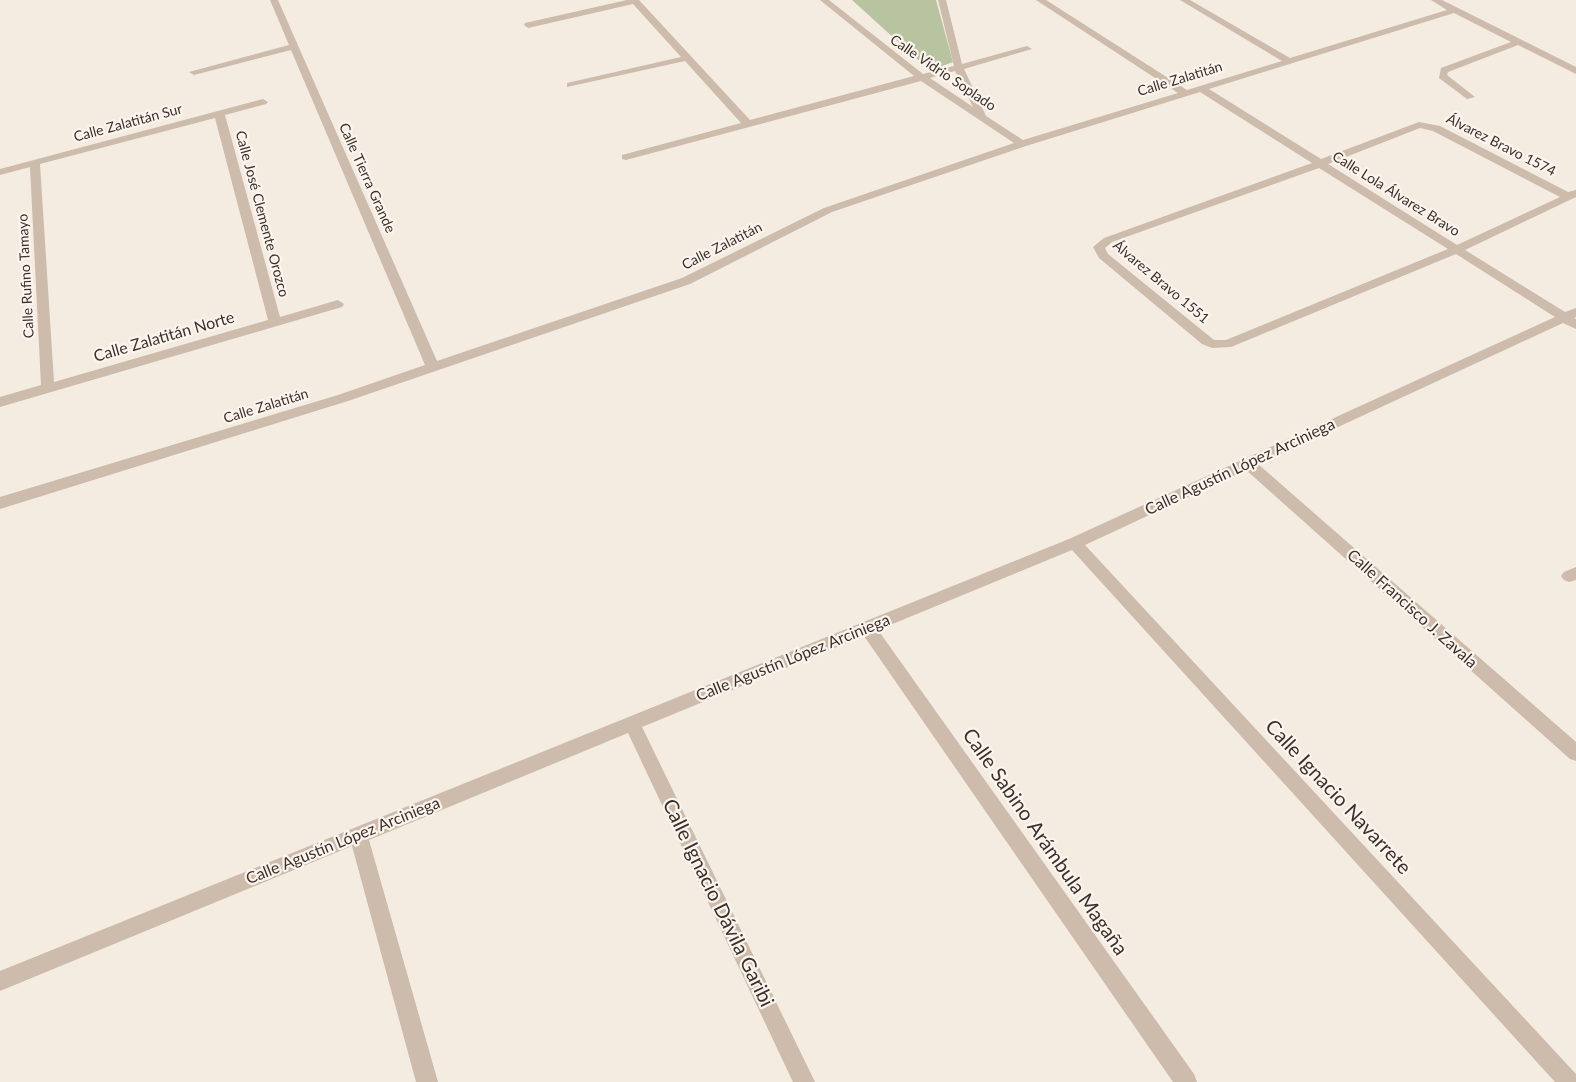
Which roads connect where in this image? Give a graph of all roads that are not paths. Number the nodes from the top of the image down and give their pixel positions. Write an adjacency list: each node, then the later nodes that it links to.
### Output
1 (274, 0): 11 (street, Calle Tierra Grande)
2 (824, 0): 18 (street, Calle Vidrio Soplado)
3 (942, 0): 15 (street)
4 (1040, 0): 21 (street)
5 (1184, 0): 14 (street)
6 (1435, 0): 8 (street)
7 (634, 1): 9 (street); 13 (street)
8 (1455, 10): 10 (street); 14 (street, Calle Zalatitán)
9 (528, 25)
10 (1519, 42): 16 (street); 22 (street)
11 (294, 47): 17 (street); 37 (street, Calle Tierra Grande)
12 (1027, 49): 15 (street)
13 (687, 58): 19 (street); 26 (street)
14 (1290, 61): 20 (street, Calle Zalatitán)
15 (959, 69): 18 (street); 25 (street)
16 (1576, 70)
17 (194, 72)
18 (922, 78): 25 (street, Calle Vidrio Soplado); 26 (street)
19 (570, 85)
20 (1200, 88): 21 (street, Calle Zalatitán); 30 (street, Calle Lola Álvarez Bravo)
21 (1185, 93): 27 (street, Calle Zalatitán)
22 (1470, 97)
23 (262, 102): 24 (street, Calle Zalatitán Sur)
24 (219, 113): 29 (street, Calle Zalatitán Sur); 36 (street, Calle José Clemente Orozco)
25 (983, 116): 27 (street, Calle Vidrio Soplado)
26 (748, 124): 28 (street)
27 (1022, 144): 37 (street, Calle Zalatitán)
28 (626, 158)
29 (34, 162): 31 (street, Calle Zalatitán Sur); 38 (street, Calle Rufino Tamayo)
30 (1319, 164): 32 (street, Álvarez Bravo 1574); 33 (street, Calle Lola Álvarez Bravo); 33 (street, Álvarez Bravo 1551)
31 (0, 172)
32 (1572, 194): 33 (street, Álvarez Bravo 1574)
33 (1456, 249): 35 (street, Calle Lola Álvarez Bravo)
34 (338, 304): 36 (street, Calle Zalatitán Norte)
35 (1572, 318): 40 (street, Calle Agustín López Arciniega)
36 (275, 322): 38 (street, Calle Zalatitán Norte)
37 (434, 368): 41 (street, Calle Zalatitán)
38 (48, 388): 39 (street, Calle Zalatitán Norte)
39 (0, 402)
40 (1249, 464): 42 (street, Calle Agustín López Arciniega); 45 (street, Calle Francisco J. Zavala)
41 (0, 503)
42 (1074, 543): 43 (street, Calle Agustín López Arciniega); 51 (street, Calle Ignacio Navarrete)
43 (867, 627): 44 (street, Calle Agustín López Arciniega); 50 (street, Calle Sabino Arámbula Magaña)
44 (632, 724): 46 (street, Calle Agustín López Arciniega); 49 (street, Calle Ignacio Dávila Garibi)
45 (1576, 753)
46 (358, 835): 47 (street, Calle Agustín López Arciniega); 48 (street)
47 (0, 981)
48 (426, 1082)
49 (804, 1082)
50 (1186, 1082)
51 (1569, 1082)

